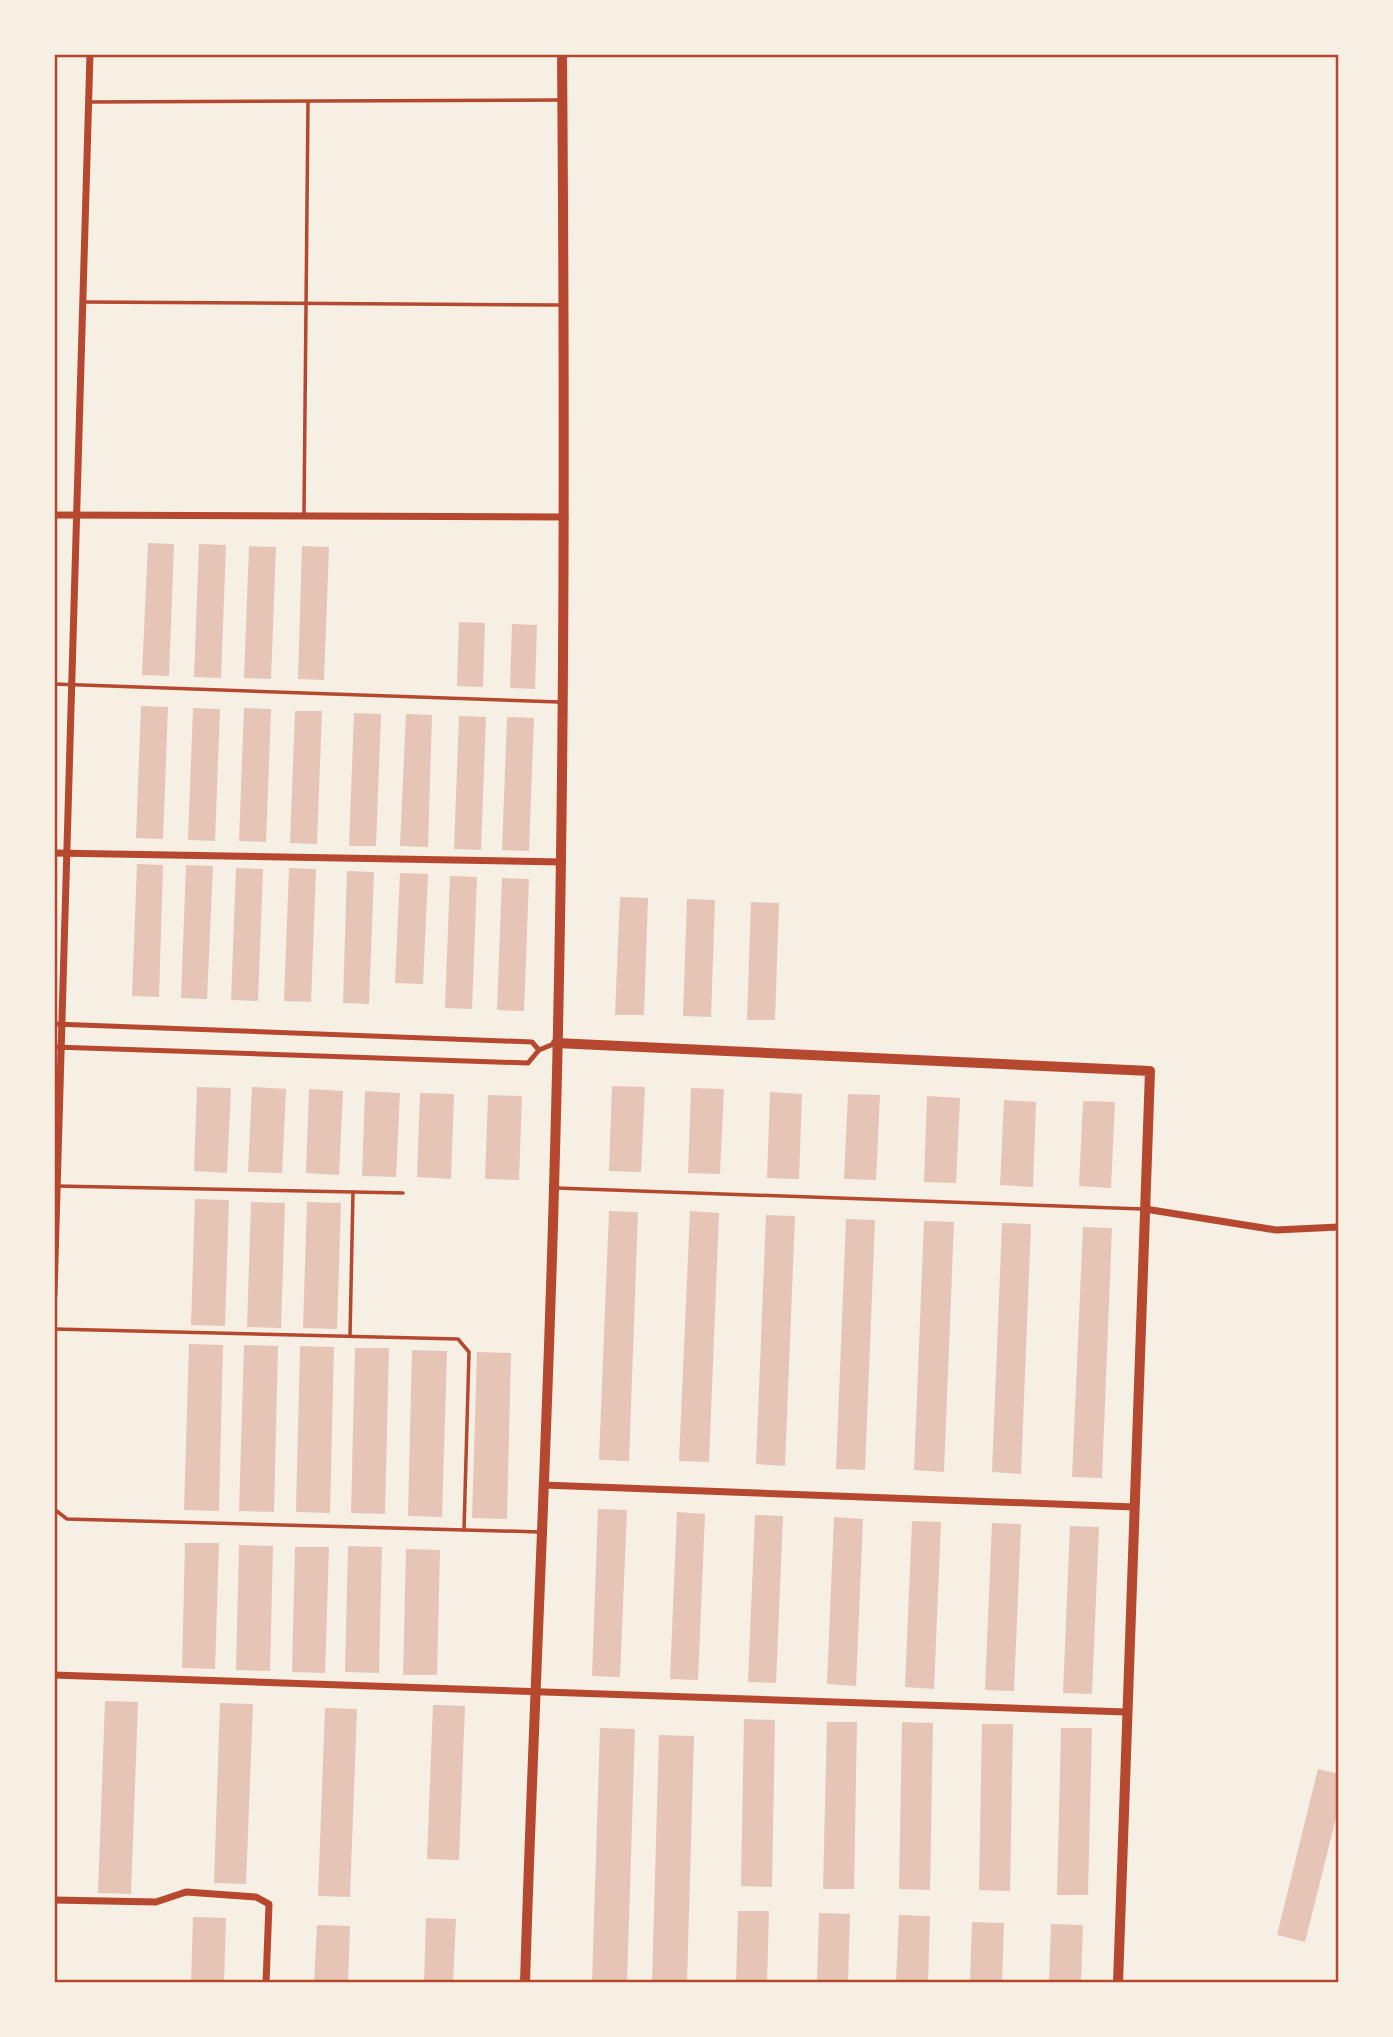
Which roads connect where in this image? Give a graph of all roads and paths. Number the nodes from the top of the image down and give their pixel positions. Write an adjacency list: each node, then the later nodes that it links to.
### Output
1 (90, 54): 5 (street)
2 (562, 54): 3 (main road)
3 (562, 100): 4 (lane); 8 (main road)
4 (307, 101): 5 (lane); 7 (lane)
5 (89, 102): 6 (street)
6 (83, 302): 7 (lane); 10 (street)
7 (306, 303): 8 (lane); 11 (lane)
8 (564, 305): 12 (main road)
9 (54, 514): 10 (street)
10 (77, 515): 11 (street); 14 (street)
11 (304, 516): 12 (street)
12 (565, 517): 15 (main road)
13 (54, 684): 14 (lane)
14 (72, 685): 15 (lane); 17 (street)
15 (563, 702): 18 (main road)
16 (54, 853): 17 (street)
17 (67, 853): 18 (street); 19 (street)
18 (562, 862): 20 (main road)
19 (58, 1024): 21 (street); 22 (street)
20 (556, 1042): 22 (street); 24 (main road); 27 (street)
21 (58, 1047): 22 (street); 23 (street)
22 (539, 1050)
23 (56, 1186): 25 (lane); 29 (street)
24 (554, 1188): 27 (lane); 32 (main road)
25 (353, 1192): 26 (lane); 31 (lane)
26 (403, 1193)
27 (1145, 1209): 28 (street); 33 (street)
28 (1339, 1227)
29 (54, 1295)
30 (54, 1329): 31 (lane)
31 (350, 1336): 35 (lane)
32 (542, 1485): 33 (street); 36 (main road)
33 (1134, 1507): 39 (street)
34 (54, 1509): 35 (lane)
35 (464, 1530): 36 (lane)
36 (540, 1532): 38 (main road)
37 (54, 1675): 38 (street)
38 (534, 1690): 39 (street); 42 (main road)
39 (1126, 1712): 43 (street)
40 (54, 1900): 41 (street)
41 (266, 1983)
42 (525, 1983)
43 (1118, 1983)

